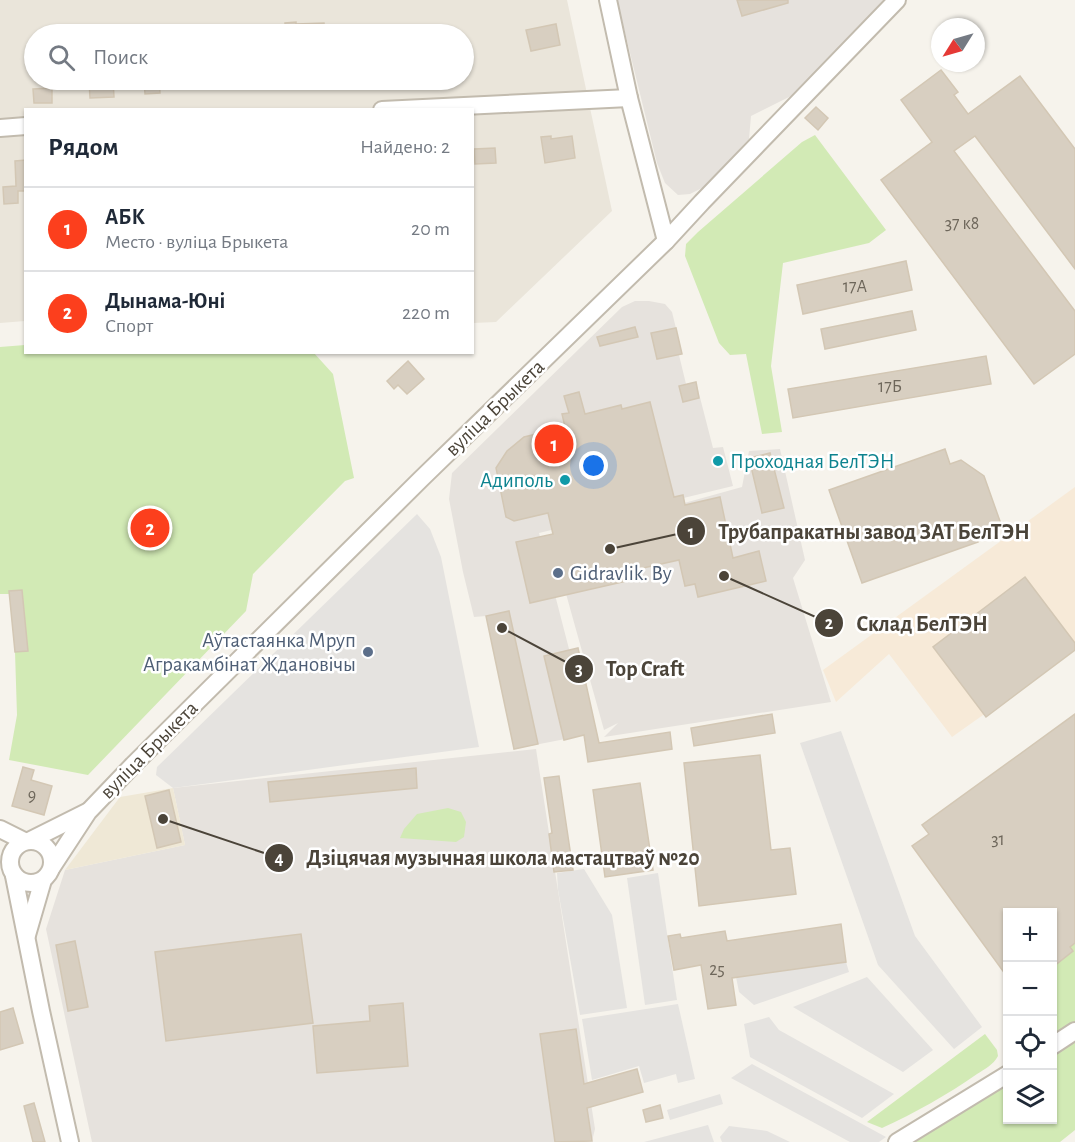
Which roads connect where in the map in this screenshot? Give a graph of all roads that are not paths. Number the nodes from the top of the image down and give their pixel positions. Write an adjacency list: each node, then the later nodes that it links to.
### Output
1 (608, 0): 3 (street)
2 (897, 0): 7 (street, вуліца Брыкета)
3 (629, 98): 4 (street); 7 (street)
4 (423, 108)
5 (24, 126): 6 (street)
6 (0, 128)
7 (666, 242): 8 (street, вуліца Брыкета)
8 (88, 812): 10 (street, вуліца Брыкета); 12 (street, вуліца Брыкета)
9 (0, 829): 10 (street)
10 (28, 841): 11 (street); 12 (street)
11 (8, 864): 12 (street); 13 (street, вуліца Брыкета)
12 (47, 873): 13 (street, вуліца Брыкета)
13 (26, 939): 17 (street, вуліца Брыкета)
14 (1075, 1031): 15 (street)
15 (1057, 1043)
16 (1003, 1077): 18 (street)
17 (70, 1142)
18 (897, 1142)

